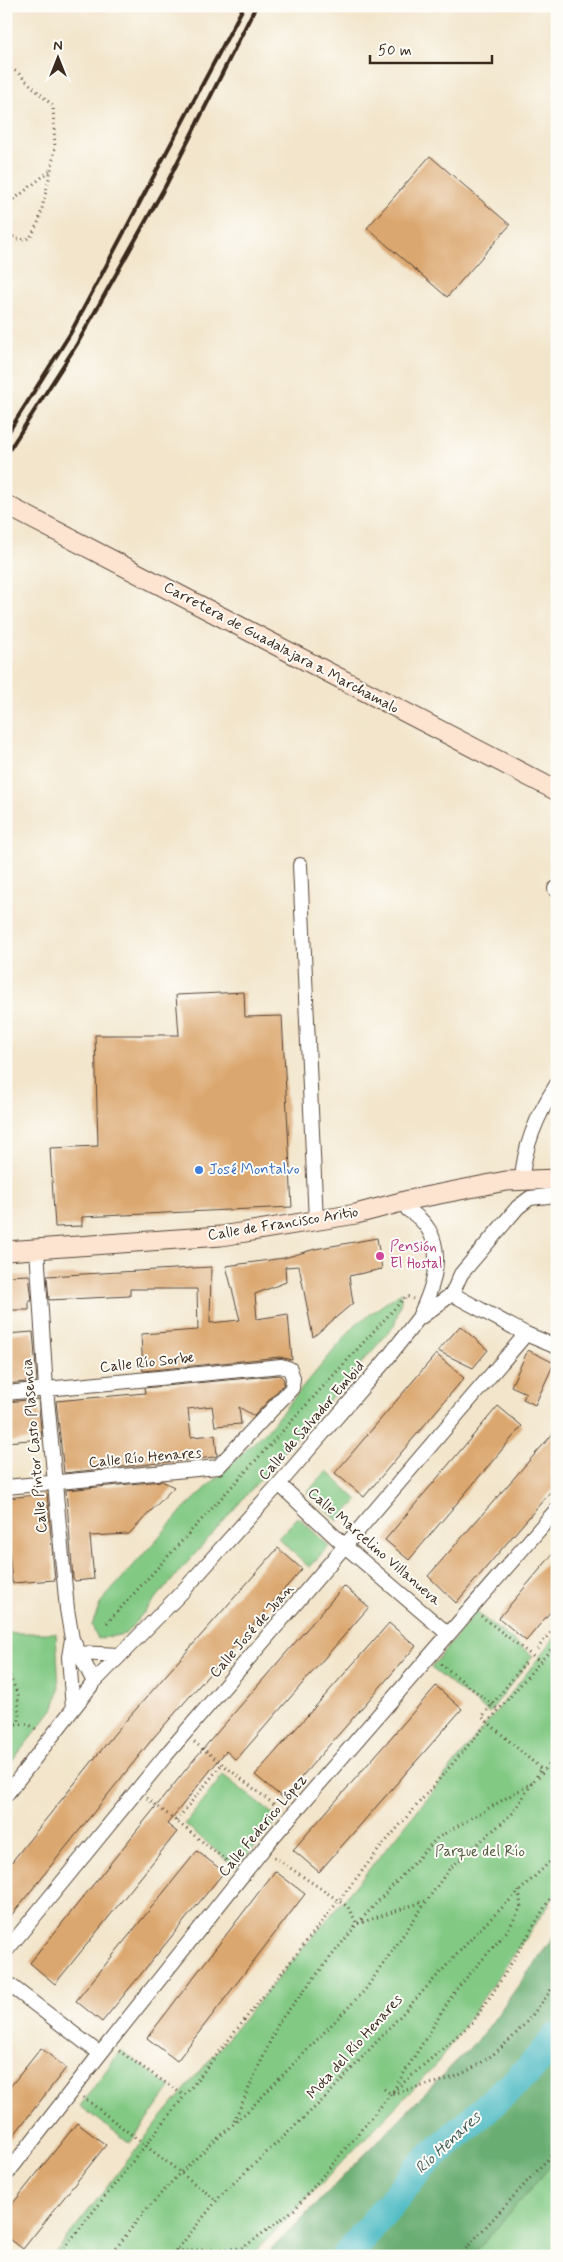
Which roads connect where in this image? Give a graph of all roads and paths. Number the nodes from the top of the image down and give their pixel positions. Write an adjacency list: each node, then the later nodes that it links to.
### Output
1 (6, 66): 2 (path)
2 (51, 170): 3 (path); 4 (path)
3 (6, 206)
4 (6, 233)
5 (6, 504): 6 (main road, Carretera de Guadalajara a Marchamalo)
6 (557, 791)
7 (300, 865): 15 (street)
8 (557, 1084): 9 (street)
9 (522, 1179): 10 (main road, Calle de Francisco Aritio); 14 (main road, Calle de Francisco Aritio)
10 (557, 1179)
11 (557, 1190): 13 (main road)
12 (557, 1195): 18 (street, Calle de Salvador Embid)
13 (408, 1210): 14 (main road); 19 (street)
14 (356, 1214): 15 (main road, Calle de Francisco Aritio)
15 (316, 1221): 16 (main road, Calle de Francisco Aritio)
16 (37, 1250): 17 (main road, Calle de Francisco Aritio); 23 (street, Calle Pintor Casto Plasencia)
17 (6, 1251)
18 (452, 1294): 19 (street, Calle de Salvador Embid); 20 (street)
19 (417, 1320): 26 (street, Calle de Salvador Embid)
20 (526, 1334): 21 (street); 29 (street, Calle José de Juan)
21 (557, 1347)
22 (290, 1369): 23 (street, Calle Río Sorbe); 25 (street, Calle Río Henares)
23 (46, 1389): 24 (street, Calle Río Sorbe); 25 (street, Calle Pintor Casto Plasencia)
24 (6, 1393)
25 (54, 1482): 27 (street, Calle Río Henares); 33 (street, Calle Pintor Casto Plasencia)
26 (279, 1484): 29 (street, Calle Marcelino Villanueva); 37 (street, Calle de Salvador Embid)
27 (6, 1487)
28 (557, 1509): 30 (street, Calle Federico López)
29 (346, 1547): 32 (street, Calle Marcelino Villanueva); 49 (street, Calle José de Juan)
30 (470, 1608): 32 (street, Calle Federico López); 40 (path)
31 (557, 1625): 35 (path)
32 (448, 1634): 38 (street, Calle Federico López)
33 (72, 1639): 36 (street, Calle Pintor Casto Plasencia); 44 (street, Calle Pintor Casto Plasencia)
34 (557, 1642): 40 (path)
35 (537, 1649)
36 (78, 1653): 37 (street); 42 (street, Calle Pintor Casto Plasencia)
37 (120, 1655): 42 (street, Calle de Salvador Embid)
38 (430, 1656): 43 (path); 56 (street, Calle Federico López)
39 (526, 1662): 43 (path)
40 (540, 1662): 45 (path)
41 (6, 1667): 48 (path)
42 (94, 1682): 44 (street, Calle de Salvador Embid)
43 (492, 1705): 45 (path); 46 (path)
44 (73, 1709): 50 (street, Calle de Salvador Embid)
45 (499, 1710): 46 (path)
46 (488, 1723): 53 (path); 63 (path)
47 (6, 1724): 48 (path)
48 (19, 1724): 50 (path)
49 (184, 1734): 52 (path); 54 (street, Calle José de Juan)
50 (50, 1739): 55 (street, Calle de Salvador Embid)
51 (557, 1756): 53 (path)
52 (222, 1764): 56 (path); 57 (path)
53 (534, 1782): 62 (path); 64 (path)
54 (137, 1790): 57 (path); 65 (street, Calle José de Juan)
55 (6, 1795)
56 (290, 1817): 58 (street, Calle Federico López)
57 (176, 1821): 60 (path)
58 (263, 1850): 60 (street, Calle Federico López); 63 (path)
59 (557, 1856): 71 (path); 78 (path, Mota del Río Henares)
60 (243, 1874): 68 (street, Calle Federico López)
61 (519, 1891): 71 (path)
62 (426, 1900): 64 (path); 73 (path)
63 (339, 1901): 64 (path); 72 (path)
64 (357, 1924): 73 (path)
65 (6, 1951)
66 (557, 1981): 71 (path)
67 (6, 1982): 68 (street)
68 (104, 2049): 69 (street, Calle Federico López); 72 (path)
69 (73, 2089): 74 (path); 77 (street, Calle Federico López)
70 (384, 2089): 71 (path)
71 (391, 2094): 79 (path)
72 (185, 2096): 74 (path)
73 (232, 2124): 76 (path)
74 (146, 2145): 76 (path); 83 (path)
75 (557, 2148): 88 (path)
76 (181, 2173): 78 (path); 84 (path)
77 (6, 2175)
78 (217, 2201): 81 (path, Mota del Río Henares)
79 (243, 2248): 81 (path); 87 (path)
80 (6, 2250): 82 (path)
81 (177, 2251): 85 (path, Mota del Río Henares); 86 (path)
82 (14, 2256)
83 (58, 2256)
84 (110, 2256)
85 (172, 2256)
86 (179, 2256)
87 (237, 2256)
88 (459, 2256)

